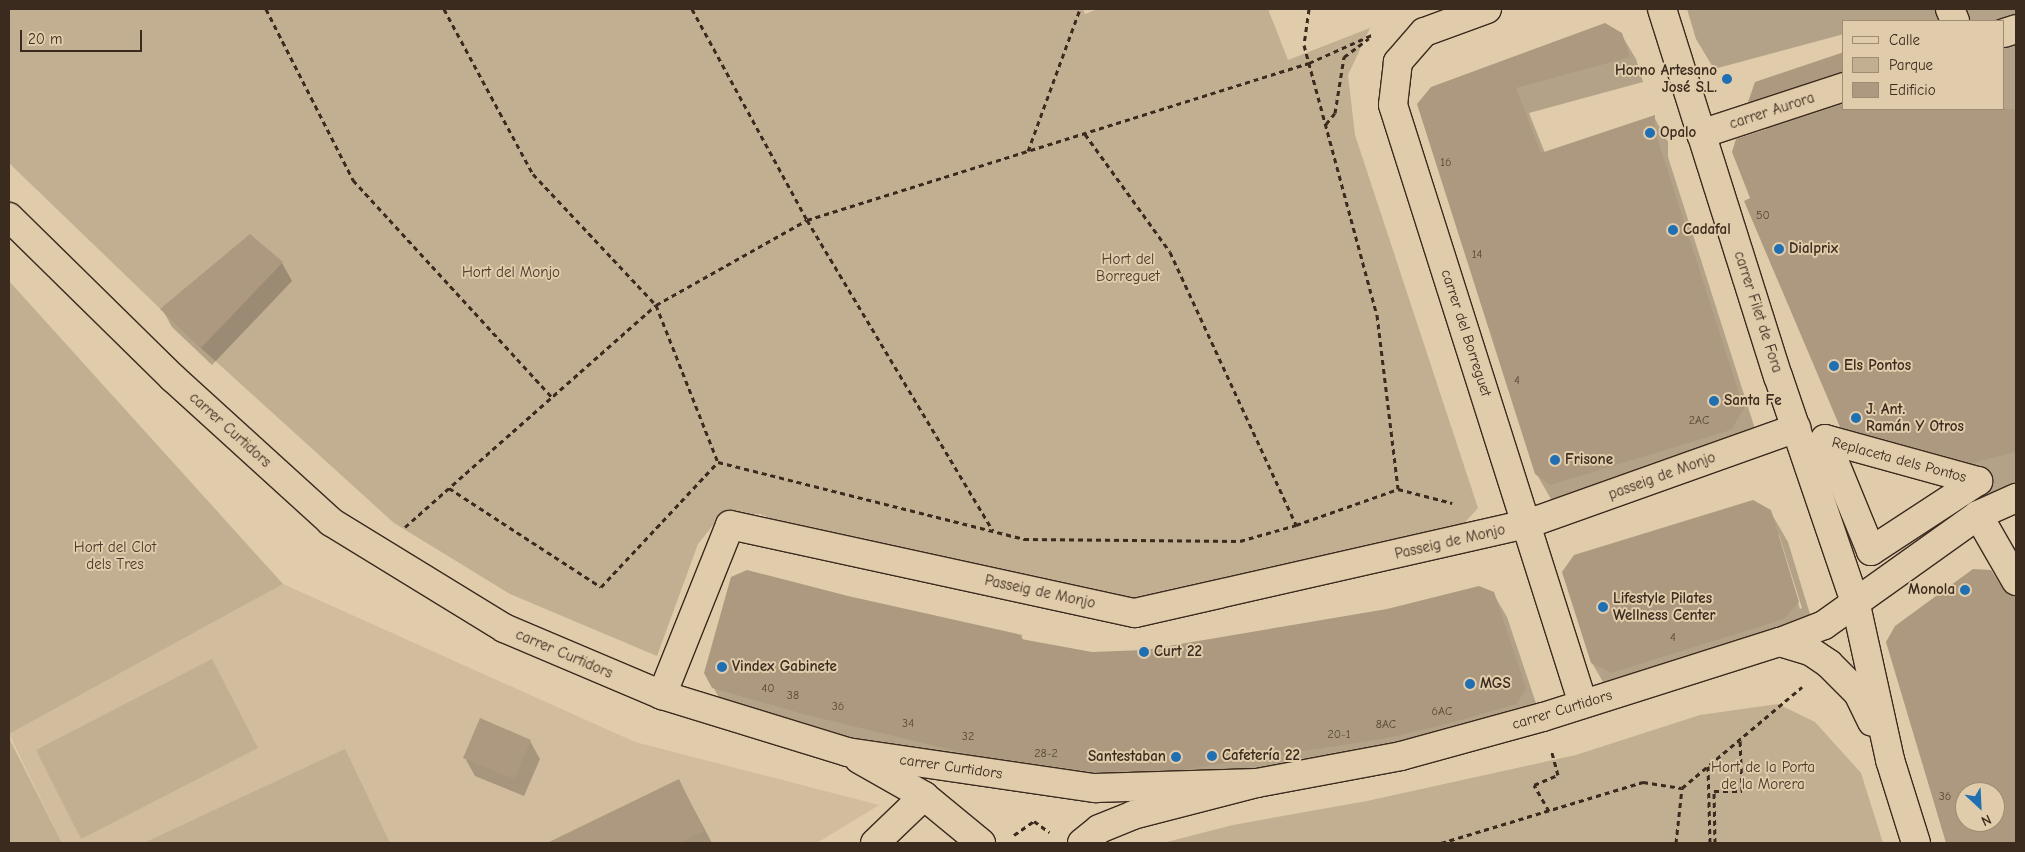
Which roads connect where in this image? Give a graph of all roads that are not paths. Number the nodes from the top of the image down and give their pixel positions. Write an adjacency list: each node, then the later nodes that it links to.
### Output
1 (1487, 9): 10 (street, carrer del Borreguet)
2 (1662, 9): 4 (street, carrer Filet de Fora)
3 (1842, 88): 4 (street, carrer Aurora)
4 (1701, 134): 6 (street, carrer Filet de Fora)
5 (9, 217): 14 (street, carrer Curtidors)
6 (1796, 428): 10 (street, passeig de Monjo); 12 (street, carrer Filet de Fora)
7 (1978, 480): 7 (street, Replaceta dels Pontos)
8 (2016, 498): 9 (street)
9 (1978, 514): 11 (street); 12 (street)
10 (1527, 524): 14 (street, Passeig de Monjo); 15 (street, carrer del Borreguet)
11 (2016, 581)
12 (1856, 605): 13 (street, carrer Curtidors); 17 (street, carrer Filet de Fora)
13 (1780, 642): 15 (street, carrer Curtidors); 17 (street, carrer Filet de Fora)
14 (662, 695): 16 (street, carrer Curtidors)
15 (1583, 704): 18 (street, carrer Curtidors)
16 (847, 752): 18 (street, carrer Curtidors); 19 (street)
17 (1890, 760): 23 (street, carrer Filet de Fora)
18 (1257, 783): 22 (street, carrer Curtidors)
19 (924, 796): 20 (street); 21 (street)
20 (875, 843)
21 (981, 843)
22 (1082, 843)
23 (1916, 843)

